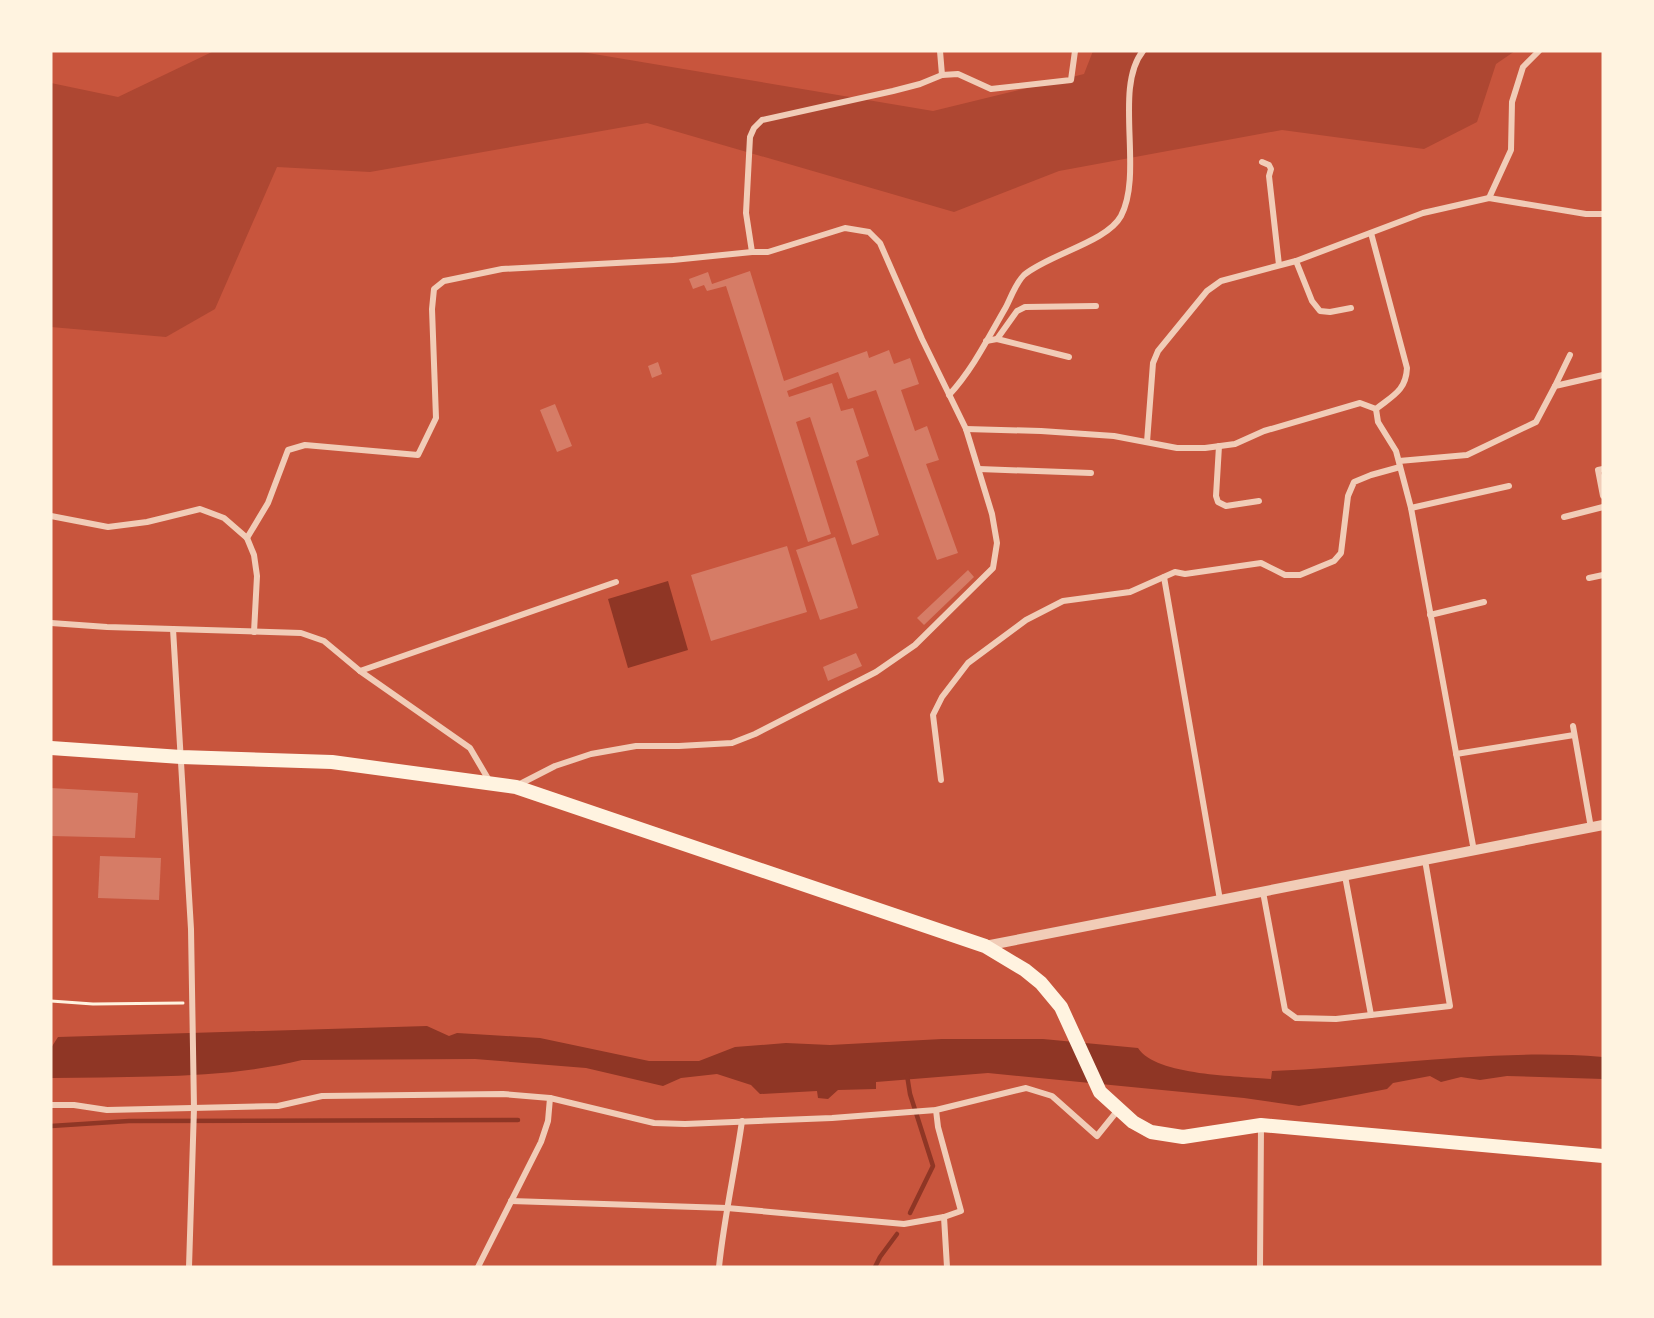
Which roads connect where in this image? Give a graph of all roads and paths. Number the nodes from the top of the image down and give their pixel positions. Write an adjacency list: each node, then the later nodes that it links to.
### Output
1 (940, 51): 5 (street)
2 (1075, 51): 5 (street)
3 (1143, 51): 16 (street)
4 (1539, 51): 7 (street)
5 (942, 75): 10 (street)
6 (1262, 162): 12 (street)
7 (1490, 198): 8 (street); 9 (street)
8 (1603, 214)
9 (1371, 233): 11 (street); 22 (street)
10 (752, 252): 21 (street); 37 (street)
11 (1296, 261): 12 (street); 14 (street)
12 (1279, 266): 24 (street)
13 (1096, 306): 15 (street)
14 (1351, 308)
15 (996, 339): 16 (street); 18 (street)
16 (986, 340): 21 (street)
17 (1570, 355): 20 (street)
18 (1069, 357)
19 (1603, 375): 20 (street)
20 (1555, 386): 26 (street)
21 (949, 395): 23 (street)
22 (1376, 409): 25 (street); 26 (street)
23 (966, 429): 24 (street); 27 (street)
24 (1147, 442): 25 (street)
25 (1219, 446): 32 (street)
26 (1400, 464): 34 (street); 39 (street)
27 (980, 469): 29 (street); 55 (street)
28 (1603, 469): 31 (street)
29 (1091, 473)
30 (1509, 486): 34 (street)
31 (1603, 496)
32 (1259, 501)
33 (1603, 507): 36 (street)
34 (1411, 508): 43 (street)
35 (51, 516): 37 (street)
36 (1564, 517)
37 (247, 538): 46 (street)
38 (1603, 575): 40 (street)
39 (1164, 577): 53 (street); 62 (street)
40 (1589, 578)
41 (616, 582): 47 (street)
42 (1484, 602): 43 (street)
43 (1430, 615): 51 (street)
44 (51, 622): 45 (street)
45 (173, 629): 46 (street); 52 (street)
46 (254, 632): 47 (street)
47 (360, 671): 54 (street)
48 (1573, 726): 49 (street)
49 (1574, 735): 51 (street); 57 (street)
50 (51, 748): 52 (highway)
51 (1456, 754): 58 (street)
52 (181, 757): 54 (highway); 65 (street)
53 (941, 780)
54 (491, 783): 55 (highway)
55 (516, 787): 63 (highway)
56 (1603, 825): 57 (street)
57 (1591, 828): 58 (street)
58 (1474, 851): 59 (street)
59 (1425, 860): 60 (street); 66 (street)
60 (1345, 876): 61 (street); 66 (street)
61 (1263, 892): 62 (street); 66 (street)
62 (1220, 900): 63 (street)
63 (985, 946): 71 (highway)
64 (51, 1001): 65 (path)
65 (191, 1003): 69 (street)
66 (1371, 1015)
67 (550, 1098): 69 (street); 72 (street); 75 (street)
68 (51, 1105): 69 (street)
69 (194, 1108): 78 (street)
70 (936, 1110): 71 (street); 72 (street); 77 (street)
71 (1118, 1110): 73 (highway)
72 (742, 1121): 76 (street)
73 (1261, 1125): 74 (highway); 82 (street)
74 (1603, 1156)
75 (511, 1201): 76 (street); 79 (street)
76 (727, 1208): 77 (street); 80 (street)
77 (944, 1217): 81 (street)
78 (189, 1267)
79 (478, 1267)
80 (719, 1267)
81 (947, 1267)
82 (1260, 1267)

